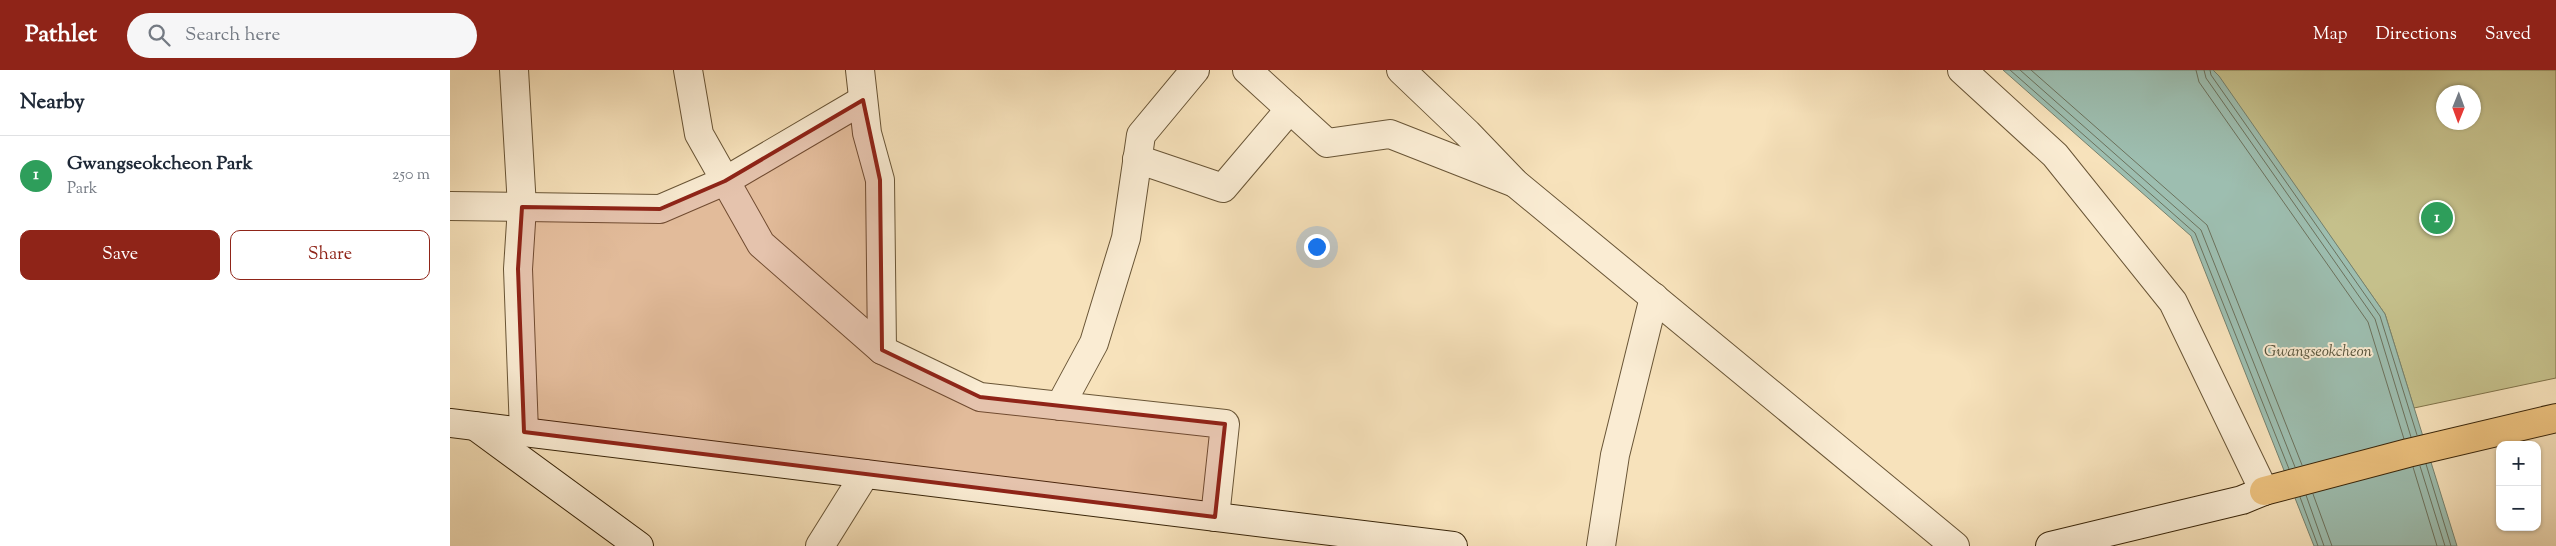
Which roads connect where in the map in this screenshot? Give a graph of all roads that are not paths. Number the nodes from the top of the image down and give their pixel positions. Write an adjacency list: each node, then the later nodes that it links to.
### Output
1 (514, 70): 14 (street)
2 (688, 70): 11 (street)
3 (860, 70): 8 (street)
4 (1195, 70): 10 (street)
5 (1247, 70): 9 (street)
6 (1401, 70): 12 (street)
7 (1962, 70): 22 (street)
8 (863, 100): 11 (street); 16 (street)
9 (1290, 109): 10 (street); 12 (street)
10 (1137, 158): 17 (street)
11 (725, 181): 14 (street); 16 (street)
12 (1515, 183): 15 (street)
13 (450, 206): 14 (street)
14 (522, 207): 20 (street)
15 (1654, 297): 28 (street); 29 (street)
16 (882, 350): 17 (street)
17 (1060, 406): 23 (street)
18 (2556, 418): 22 (main road)
19 (462, 424): 20 (street); 25 (street)
20 (524, 432): 21 (street)
21 (865, 474): 23 (street); 26 (street)
22 (2264, 491): 30 (street)
23 (1216, 516): 24 (street)
24 (1332, 539): 27 (street)
25 (639, 546)
26 (820, 546)
27 (1453, 546)
28 (1601, 546)
29 (1956, 546)
30 (2050, 546)

